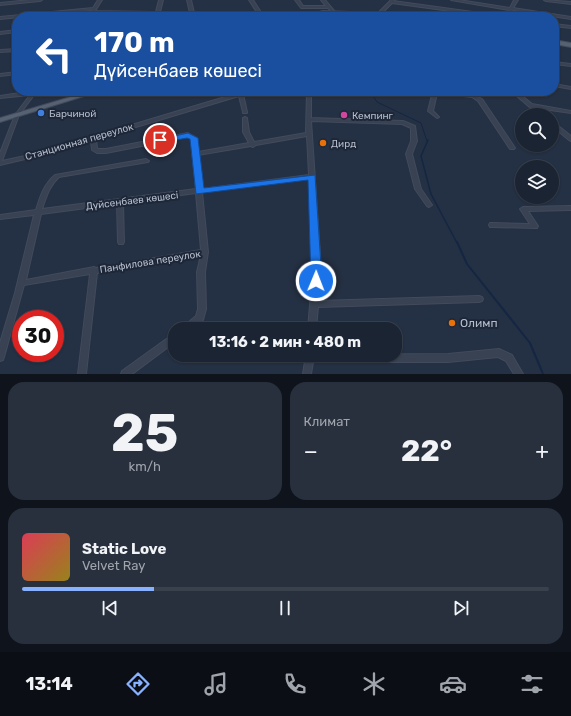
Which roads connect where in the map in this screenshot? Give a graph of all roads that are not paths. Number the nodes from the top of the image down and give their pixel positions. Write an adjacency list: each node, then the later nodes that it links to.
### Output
1 (40, 0): 13 (street)
2 (100, 0): 17 (street)
3 (161, 0): 20 (street)
4 (189, 0): 21 (street)
5 (251, 0): 22 (street)
6 (297, 0): 14 (street)
7 (323, 0): 14 (street)
8 (453, 0): 15 (street); 16 (street)
9 (516, 0): 16 (street)
10 (546, 0): 12 (street)
11 (392, 1): 15 (street); 24 (street)
12 (570, 2)
13 (0, 4)
14 (328, 7): 23 (street)
15 (445, 8): 25 (street)
16 (511, 9): 26 (street); 27 (street)
17 (94, 10): 18 (street); 19 (street)
18 (50, 12)
19 (137, 12)
20 (158, 12)
21 (192, 12)
22 (259, 12)
23 (333, 12)
24 (381, 12)
25 (470, 12)
26 (511, 12)
27 (531, 12)
28 (559, 16): 31 (street)
29 (12, 17): 30 (street)
30 (0, 18)
31 (571, 18)
32 (559, 26): 33 (street)
33 (571, 28)
34 (12, 32): 35 (street)
35 (0, 33)
36 (559, 43): 37 (main road)
37 (571, 45)
38 (12, 51): 39 (street)
39 (0, 52)
40 (559, 64): 41 (street)
41 (571, 65)
42 (12, 73): 43 (street)
43 (0, 74)
44 (559, 85): 45 (street)
45 (571, 88)
46 (12, 95): 55 (street)
47 (31, 96): 59 (street)
48 (80, 96): 59 (main road)
49 (233, 96): 65 (street, Станционная переулок)
50 (240, 96): 67 (street)
51 (309, 96): 61 (street)
52 (434, 96): 60 (street)
53 (473, 96): 68 (street)
54 (519, 96): 56 (street)
55 (0, 97)
56 (529, 105): 57 (street); 58 (street)
57 (533, 108)
58 (571, 112)
59 (17, 115): 62 (main road); 71 (street)
60 (437, 117)
61 (308, 119): 64 (street); 75 (street)
62 (0, 120)
63 (559, 130): 66 (street)
64 (309, 134): 67 (street); 72 (street)
65 (93, 138): 69 (street); 71 (street, Станционная переулок)
66 (571, 139)
67 (253, 146): 69 (street)
68 (512, 148)
69 (196, 154): 73 (street)
70 (146, 161): 77 (street)
71 (0, 162)
72 (312, 176): 73 (street, Дүйсенбаев көшесі); 85 (street)
73 (200, 192): 74 (street, Дүйсенбаев көшесі); 81 (street)
74 (120, 202): 77 (street, Дүйсенбаев көшесі); 80 (street)
75 (429, 205)
76 (571, 208): 79 (street)
77 (38, 211): 78 (street, Дүйсенбаев көшесі); 83 (street)
78 (0, 217)
79 (492, 225)
80 (121, 242)
81 (205, 252): 82 (street, Панфилова переулок); 86 (street)
82 (94, 270): 83 (street, Панфилова переулок); 92 (street, Панфилова переулок)
83 (22, 283): 89 (street)
84 (479, 299): 85 (street)
85 (315, 304): 87 (street)
86 (195, 322)
87 (313, 322)
88 (168, 342): 93 (street)
89 (0, 357)
90 (402, 357): 95 (street)
91 (309, 362): 94 (street)
92 (82, 374)
93 (125, 374)
94 (307, 374)
95 (519, 374)

